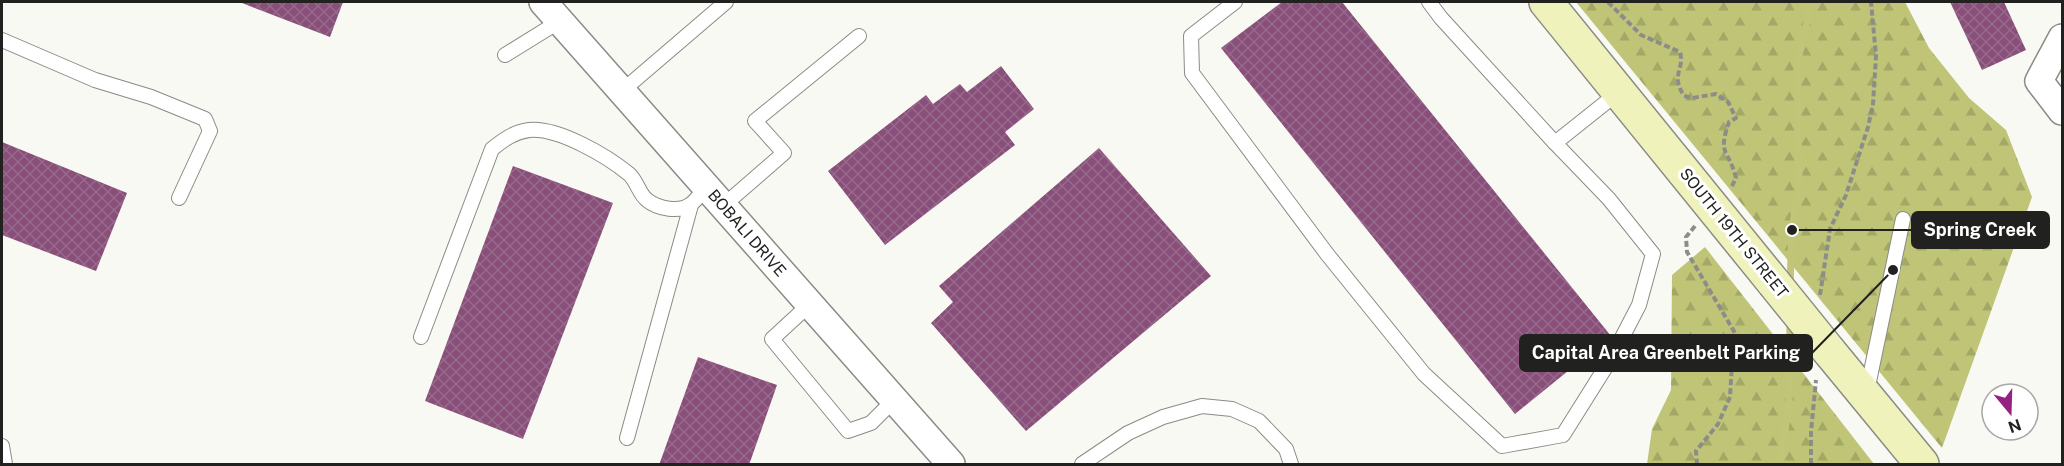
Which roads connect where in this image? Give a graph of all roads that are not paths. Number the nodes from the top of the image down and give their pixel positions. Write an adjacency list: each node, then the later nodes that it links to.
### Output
1 (726, 2): 10 (lane)
2 (1235, 2): 13 (lane)
3 (1429, 2): 13 (lane)
4 (1546, 2): 11 (street, SOUTH 19TH STREET)
5 (552, 11): 9 (lane); 10 (street, BOBALI DRIVE)
6 (859, 36): 15 (lane)
7 (2062, 38): 12 (street)
8 (2, 40): 14 (lane)
9 (505, 55)
10 (622, 91): 15 (street, BOBALI DRIVE)
11 (1619, 92): 13 (lane); 19 (street, SOUTH 19TH STREET, bridge)
12 (2062, 111)
13 (1555, 143)
14 (179, 198)
15 (707, 199): 17 (street, BOBALI DRIVE); 18 (lane); 21 (lane)
16 (1903, 219): 19 (lane)
17 (810, 304): 20 (street, BOBALI DRIVE); 20 (lane)
18 (421, 337)
19 (1866, 396): 27 (street, SOUTH 19TH STREET)
20 (894, 400): 23 (street, BOBALI DRIVE)
21 (627, 438)
22 (2, 446): 24 (lane)
23 (951, 464)
24 (5, 465)
25 (1082, 465): 26 (lane)
26 (1291, 465)
27 (1922, 465)

